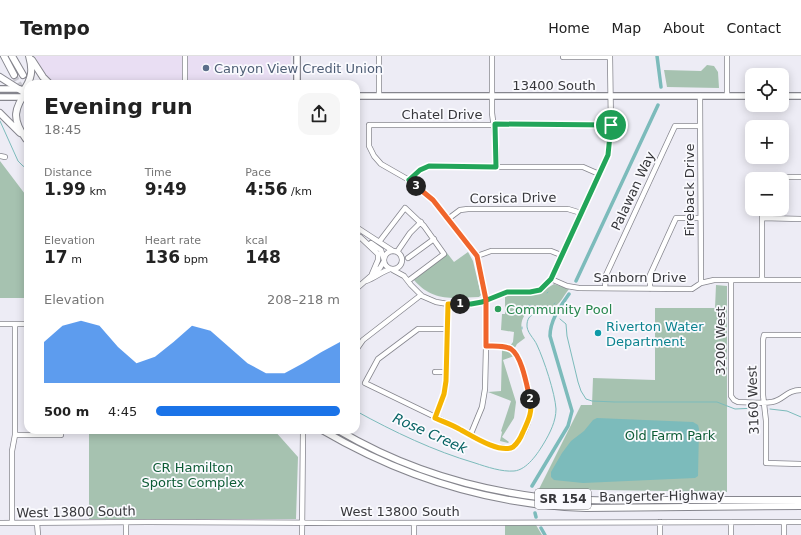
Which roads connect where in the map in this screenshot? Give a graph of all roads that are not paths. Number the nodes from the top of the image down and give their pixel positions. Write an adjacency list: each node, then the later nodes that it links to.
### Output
1 (4, 56): 11 (highway)
2 (12, 56): 12 (highway)
3 (29, 56): 14 (highway); 15 (highway)
4 (185, 56): 16 (street)
5 (297, 56): 17 (main road)
6 (379, 56): 25 (street)
7 (492, 56): 26 (street)
8 (610, 56): 10 (street); 27 (street)
9 (727, 56): 29 (street)
10 (563, 57)
11 (14, 75)
12 (23, 75)
13 (0, 77): 19 (highway)
14 (30, 80)
15 (46, 80)
16 (185, 80)
17 (297, 80)
18 (0, 89): 20 (main road)
19 (24, 91)
20 (24, 92)
21 (24, 92): 23 (main road)
22 (24, 94): 37 (highway)
23 (0, 96)
24 (360, 96): 25 (main road, 13400 South)
25 (379, 96): 26 (main road, 13400 South)
26 (492, 96): 27 (main road, 13400 South); 34 (street)
27 (611, 96): 28 (main road, 13400 South); 35 (street)
28 (700, 96): 29 (main road, 13400 South); 36 (street, Fireback Drive)
29 (727, 96): 30 (main road, 13400 South)
30 (745, 96)
31 (789, 96): 32 (main road)
32 (801, 96)
33 (0, 113): 38 (highway)
34 (495, 124): 35 (street, Chatel Drive); 39 (street); 43 (street, Chatel Drive)
35 (611, 125): 40 (street)
36 (700, 126): 45 (street, Fireback Drive); 72 (street, Palawan Way)
37 (24, 135)
38 (24, 137)
39 (496, 167): 40 (street); 43 (street)
40 (599, 174): 44 (street)
41 (801, 176): 42 (street)
42 (789, 177)
43 (409, 180): 47 (street)
44 (581, 213): 47 (street, Corsica Drive); 56 (street)
45 (700, 218): 70 (street, Fireback Drive); 73 (street)
46 (762, 218): 48 (street); 66 (street)
47 (448, 219): 57 (street)
48 (801, 219)
49 (421, 222): 53 (street); 54 (street); 55 (street)
50 (360, 230): 54 (street)
51 (360, 236): 59 (street)
52 (360, 237): 62 (street)
53 (434, 239): 58 (street); 69 (street)
54 (379, 242): 55 (street)
55 (395, 252): 59 (street); 60 (street)
56 (562, 255): 57 (street); 64 (street)
57 (477, 256): 75 (street)
58 (408, 258)
59 (384, 260): 61 (street); 62 (street)
60 (402, 264): 61 (street); 63 (street)
61 (391, 269): 63 (street); 68 (street)
62 (372, 274): 68 (street)
63 (404, 276): 69 (street)
64 (551, 279): 72 (street, Sanborn Drive); 75 (street)
65 (731, 280): 66 (street, Sanborn Drive); 70 (street, Sanborn Drive); 87 (street, 3200 West)
66 (762, 280): 67 (street, Sanborn Drive)
67 (801, 280)
68 (366, 281): 71 (street)
69 (408, 281): 74 (street)
70 (701, 283): 73 (street, Sanborn Drive)
71 (360, 286)
72 (605, 288): 73 (street, Sanborn Drive)
73 (650, 289)
74 (421, 295): 76 (street); 82 (street)
75 (486, 300): 76 (street); 83 (street)
76 (448, 304): 80 (street)
77 (0, 324): 78 (street)
78 (15, 324): 79 (street); 93 (street)
79 (24, 324)
80 (446, 330): 85 (street); 88 (street)
81 (801, 335): 87 (street, 3160 West)
82 (360, 344)
83 (486, 346): 94 (street); 94 (street)
84 (435, 372): 85 (street)
85 (446, 372): 88 (street)
86 (801, 390): 87 (street)
87 (763, 402): 95 (street, 3160 West)
88 (435, 418): 94 (street)
89 (30, 434): 93 (street)
90 (302, 434): 99 (street)
91 (329, 434): 97 (highway, Bangerter Highway / SR 154)
92 (346, 434): 96 (highway, Bangerter Highway / SR 154)
93 (15, 435): 105 (street)
94 (470, 436)
95 (801, 464)
96 (801, 500)
97 (801, 506)
98 (126, 522): 99 (street, West 13800 South); 106 (street, West 13800 South); 109 (street)
99 (302, 522): 100 (street, West 13800 South); 110 (street)
100 (414, 522): 101 (street, West 13800 South); 111 (street)
101 (660, 522): 102 (street, West 13800 South); 112 (street)
102 (731, 522): 103 (street, West 13800 South); 113 (street)
103 (784, 522): 104 (street, West 13800 South); 114 (street)
104 (801, 522)
105 (12, 523): 106 (street, West 13800 South); 107 (street, West 13800 South)
106 (38, 523): 108 (street)
107 (0, 524)
108 (38, 535)
109 (126, 535)
110 (302, 535)
111 (414, 535)
112 (660, 535)
113 (731, 535)
114 (784, 535)

